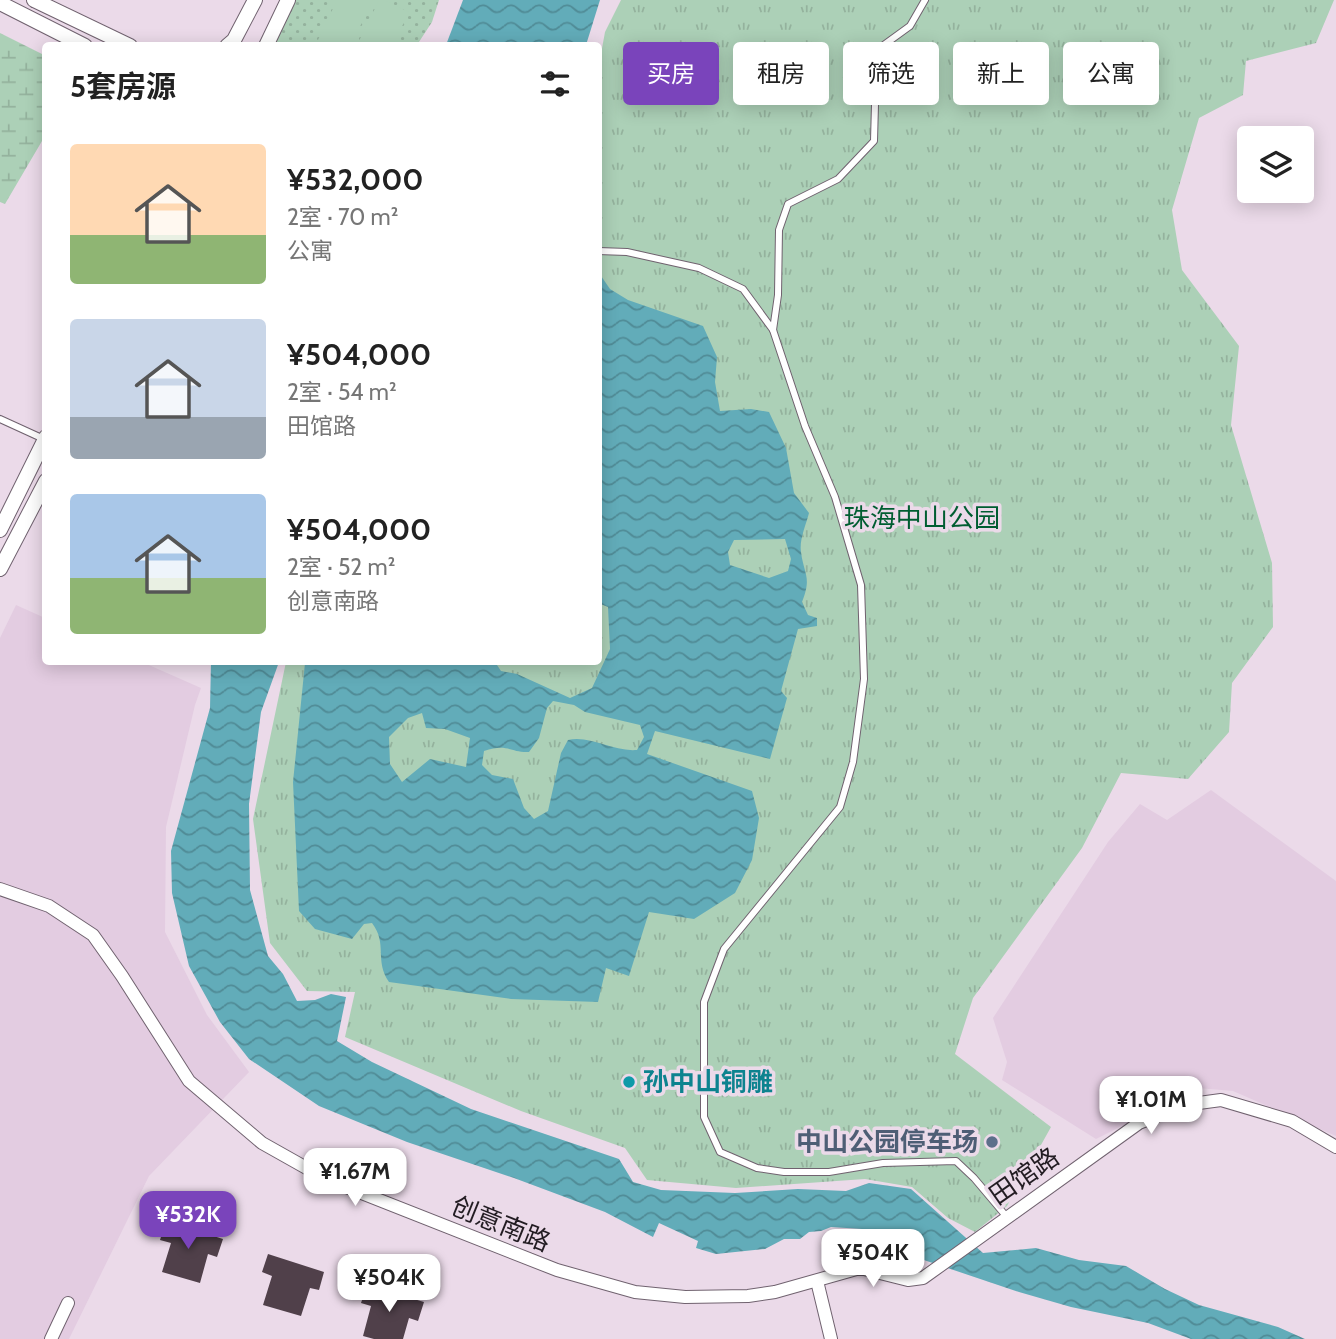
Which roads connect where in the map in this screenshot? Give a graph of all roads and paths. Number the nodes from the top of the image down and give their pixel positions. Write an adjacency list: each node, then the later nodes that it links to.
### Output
1 (34, 0): 8 (street)
2 (255, 0): 9 (street)
3 (265, 0): 10 (street)
4 (288, 0): 11 (street)
5 (925, 0): 13 (lane)
6 (0, 3): 7 (street)
7 (77, 42)
8 (122, 42)
9 (232, 42)
10 (244, 42)
11 (268, 42)
12 (602, 251): 13 (lane)
13 (773, 330): 22 (lane)
14 (0, 419): 15 (lane)
15 (42, 438)
16 (42, 445): 18 (street)
17 (42, 489): 19 (street)
18 (0, 530)
19 (0, 569)
20 (0, 890): 23 (street, 创意南路)
21 (1336, 1147): 22 (street, 田馆路)
22 (1006, 1216): 23 (street, 田馆路)
23 (817, 1281): 26 (street)
24 (68, 1303): 25 (street)
25 (51, 1339)
26 (831, 1339)

